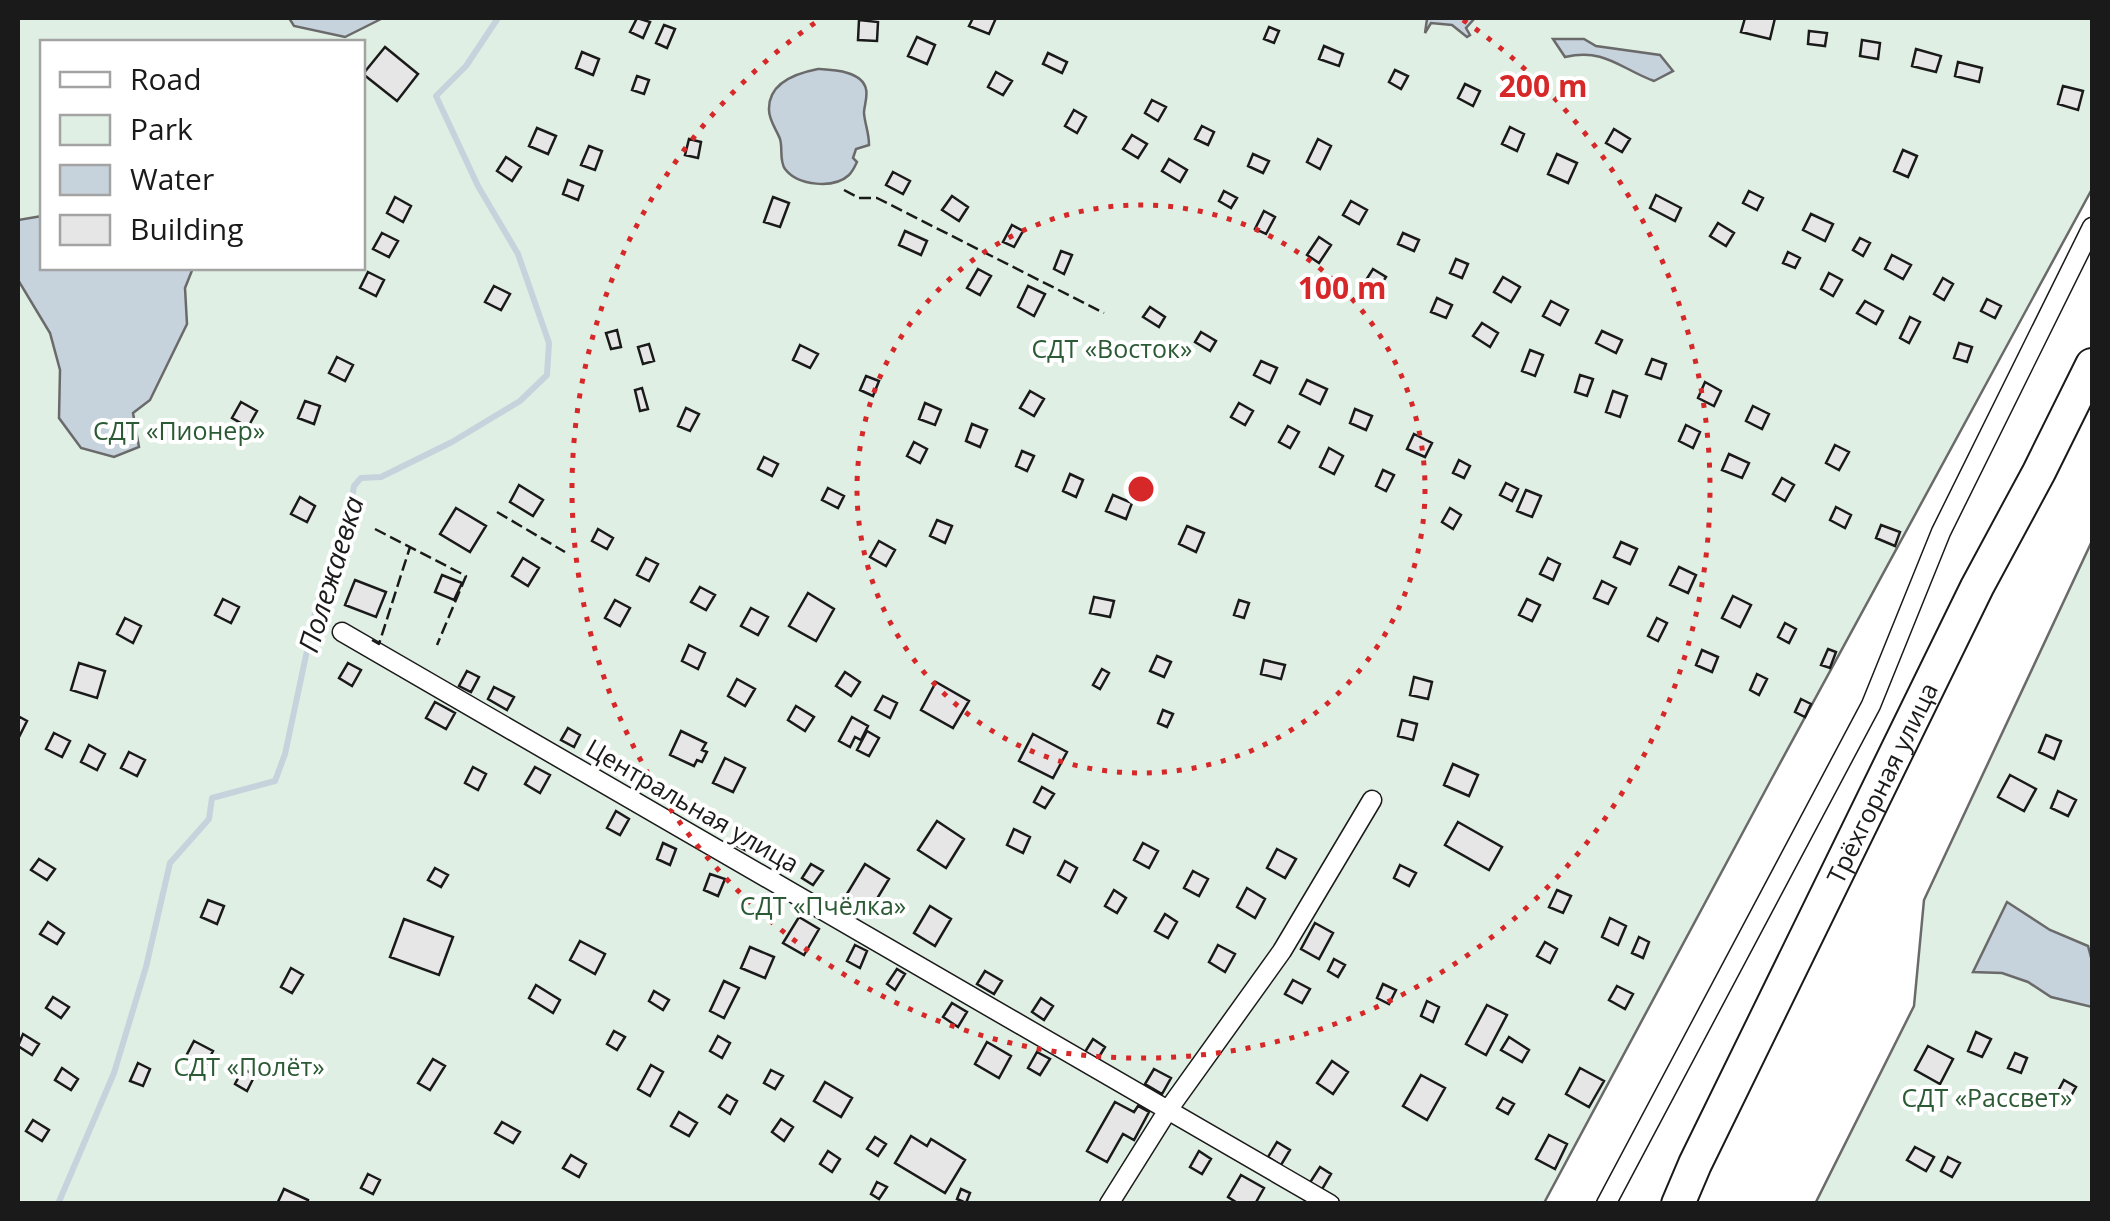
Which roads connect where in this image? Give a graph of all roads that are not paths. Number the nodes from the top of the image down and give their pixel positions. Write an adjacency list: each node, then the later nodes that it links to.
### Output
1 (2092, 227): 8 (street)
2 (2092, 365): 9 (highway, Трёхгорная улица)
3 (342, 632): 5 (street, Центральная улица)
4 (1372, 800): 5 (street)
5 (1168, 1110): 6 (street); 7 (street, Центральная улица)
6 (1109, 1204)
7 (1330, 1204)
8 (1606, 1204)
9 (1678, 1204)

